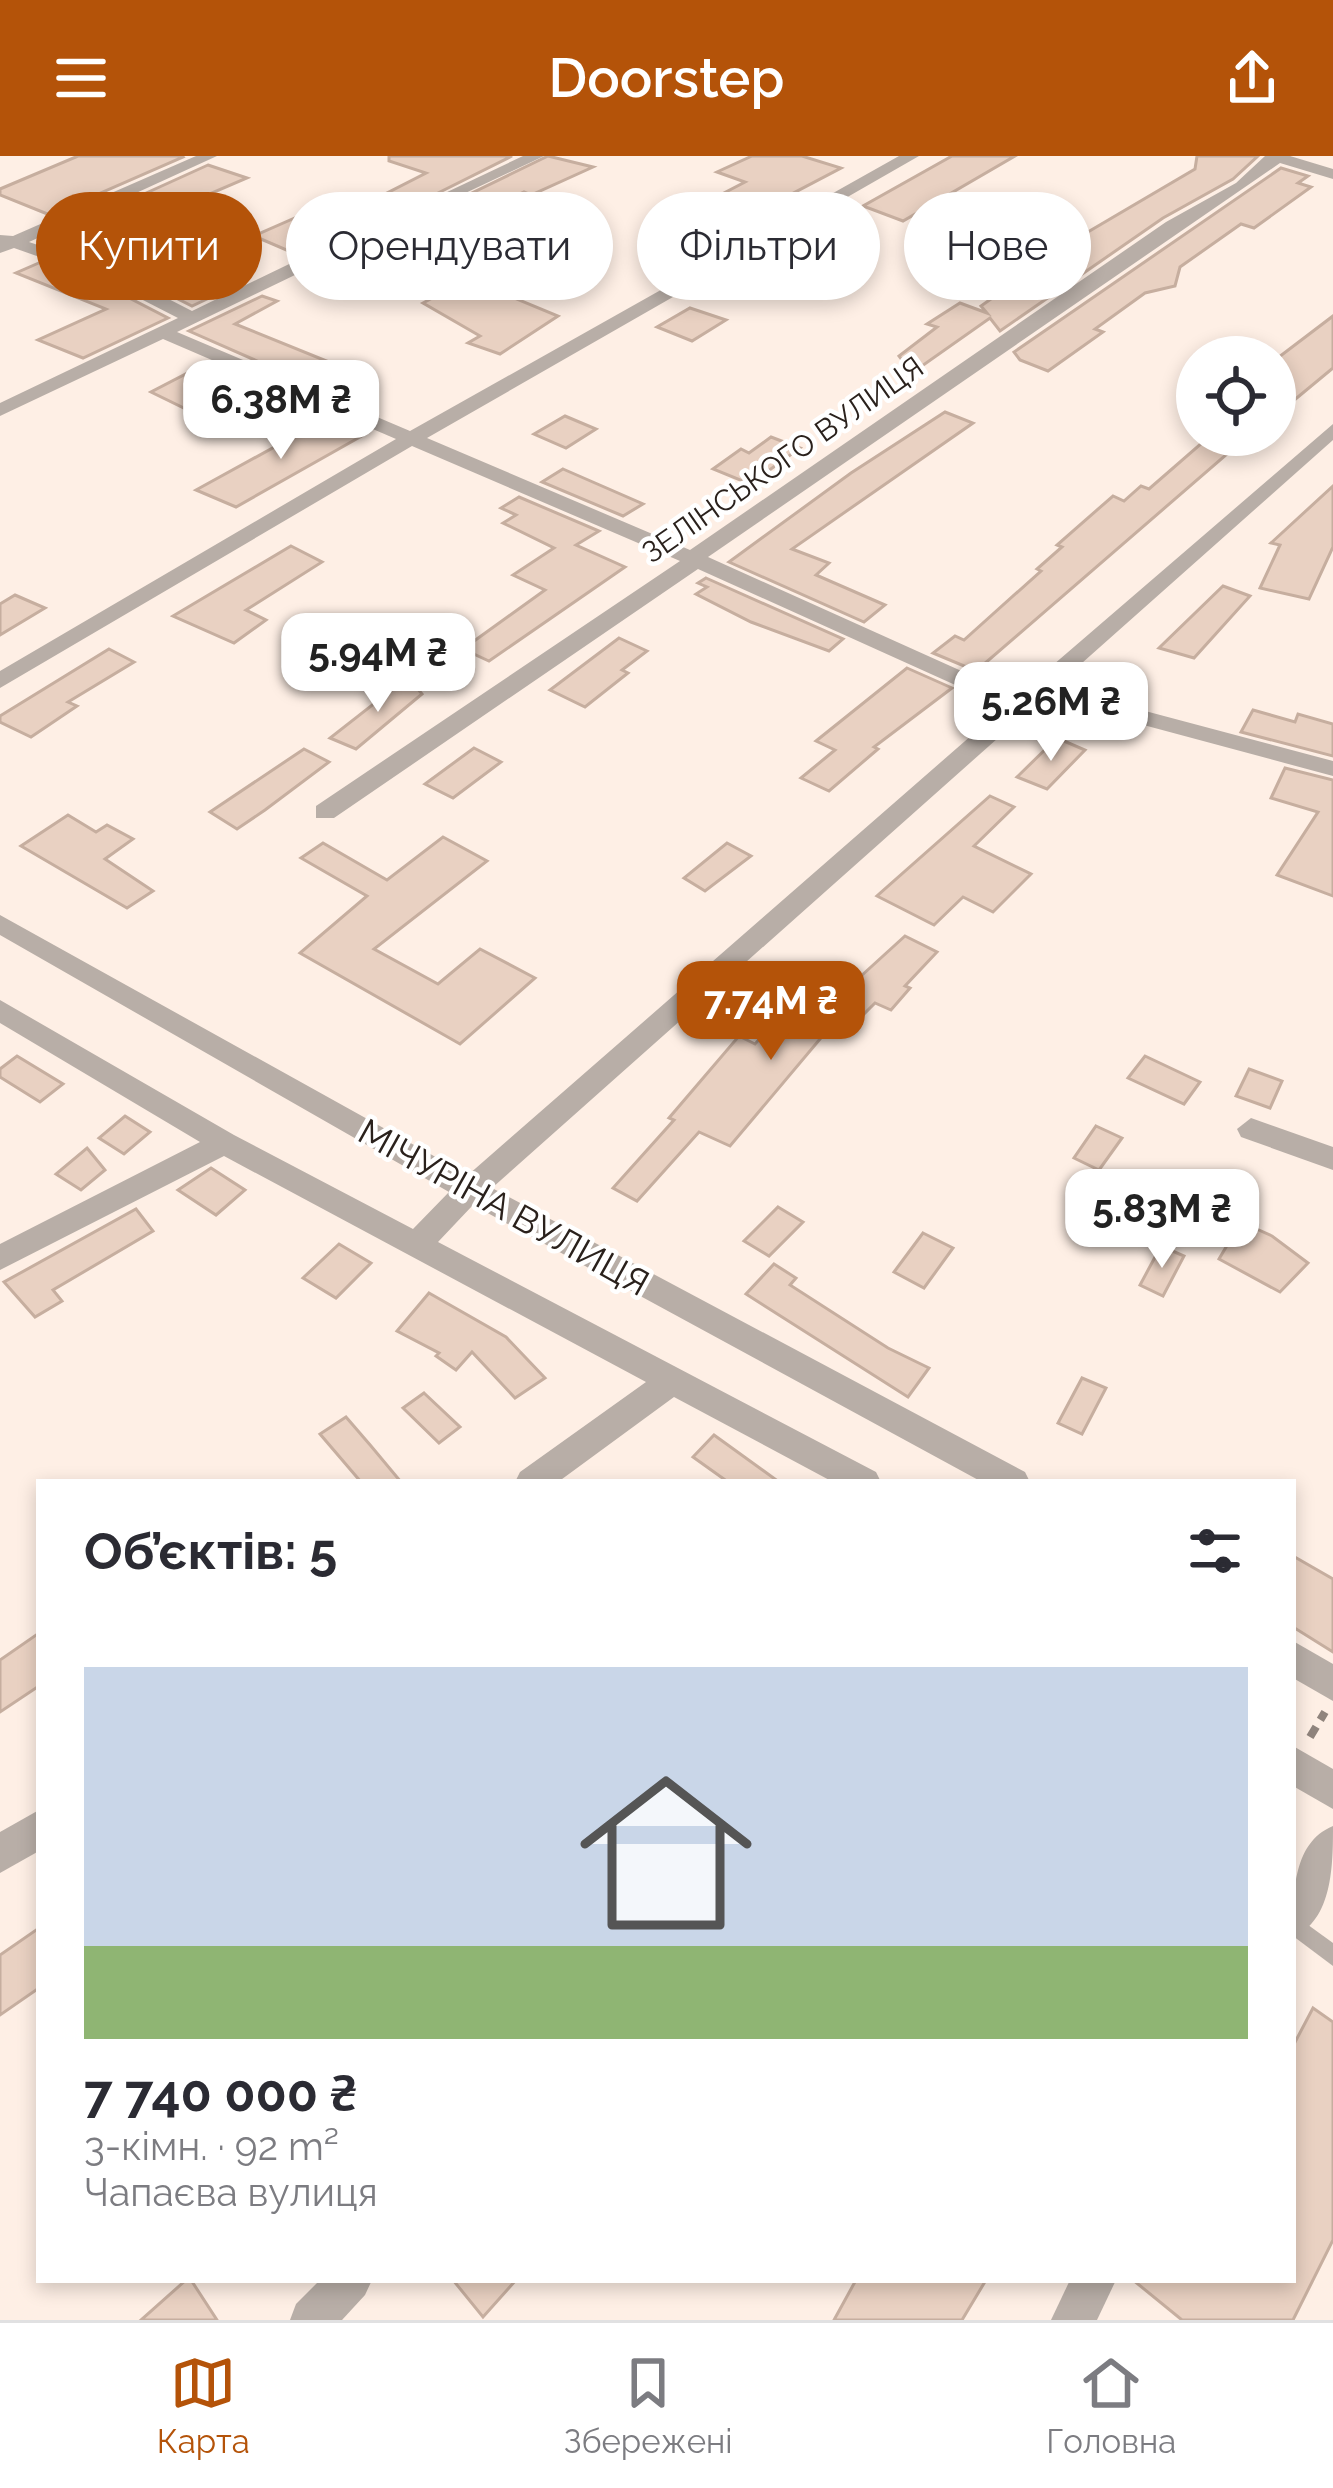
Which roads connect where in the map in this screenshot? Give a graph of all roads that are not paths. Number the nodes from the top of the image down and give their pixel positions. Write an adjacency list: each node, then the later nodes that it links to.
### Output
1 (209, 156): 7 (street)
2 (536, 156): 6 (street)
3 (911, 156): 13 (street)
4 (1276, 156): 5 (street); 14 (street, ЗЕЛІНСЬКОГО ВУЛИЦЯ)
5 (1333, 174)
6 (456, 192)
7 (4, 242): 9 (street)
8 (286, 272): 9 (street)
9 (192, 318): 10 (street)
10 (163, 332): 11 (street); 13 (street)
11 (0, 410)
12 (1333, 430): 16 (street)
13 (410, 439): 14 (street); 15 (street)
14 (696, 560): 16 (street); 18 (street, ЗЕЛІНСЬКОГО ВУЛИЦЯ)
15 (0, 682)
16 (1027, 697): 17 (street); 24 (street)
17 (1333, 769)
18 (325, 812)
19 (0, 924): 24 (street, МІЧУРІНА ВУЛИЦЯ)
20 (0, 1010): 22 (street, МІЧУРІНА ВУЛИЦЯ)
21 (1251, 1129): 23 (street)
22 (224, 1143): 25 (street, МІЧУРІНА ВУЛИЦЯ); 26 (street)
23 (1333, 1159)
24 (470, 1190): 25 (street); 30 (street, МІЧУРІНА ВУЛИЦЯ)
25 (415, 1246): 27 (street, МІЧУРІНА ВУЛИЦЯ)
26 (0, 1258)
27 (671, 1382): 28 (street); 29 (street, МІЧУРІНА ВУЛИЦЯ)
28 (536, 1479)
29 (858, 1479)
30 (1006, 1479)
31 (1296, 1660): 32 (street)
32 (1333, 1684)
33 (1298, 1755): 34 (street)
34 (1333, 1791)
35 (36, 1831): 37 (street)
36 (1333, 1845): 38 (street)
37 (0, 1854)
38 (1296, 1915)
39 (1296, 1924): 40 (lane)
40 (1333, 1956)
41 (347, 2283): 43 (street)
42 (1092, 2283): 44 (street)
43 (312, 2320)
44 (1072, 2320)

